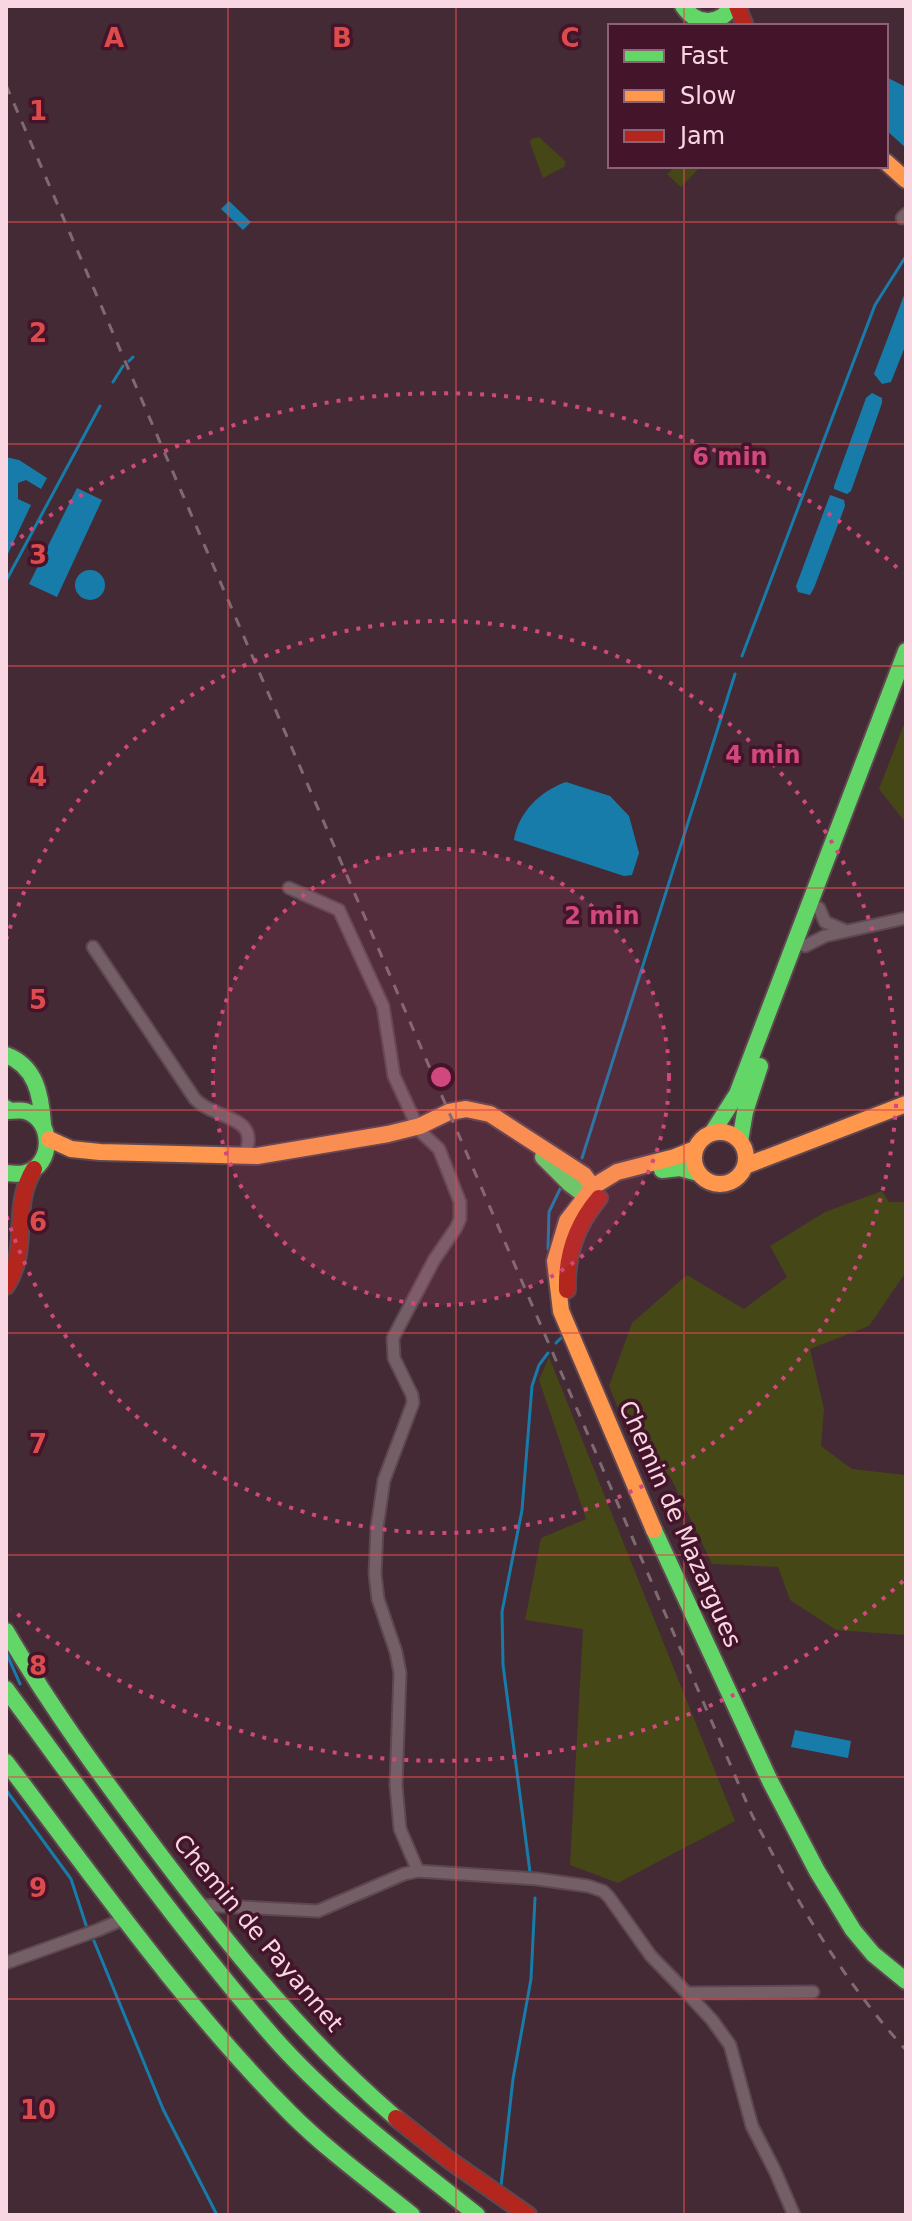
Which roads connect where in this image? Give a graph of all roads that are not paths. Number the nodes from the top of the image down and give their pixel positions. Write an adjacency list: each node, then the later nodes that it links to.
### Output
1 (683, 6): 3 (main road)
2 (735, 6): 3 (main road); 4 (main road)
3 (722, 24)
4 (744, 24)
5 (888, 164): 6 (main road)
6 (906, 180)
7 (906, 651): 21 (main road)
8 (906, 676): 10 (main road)
9 (289, 888): 19 (street)
10 (819, 908): 12 (street); 13 (main road)
11 (906, 918): 12 (street)
12 (848, 930): 13 (street)
13 (805, 946): 24 (main road)
14 (93, 947): 25 (street)
15 (6, 1055): 16 (main road)
16 (35, 1081): 18 (main road); 20 (main road)
17 (906, 1104): 24 (main road)
18 (10, 1110): 20 (main road)
19 (417, 1126): 25 (main road); 29 (main road); 36 (street)
20 (46, 1132): 23 (main road); 26 (main road)
21 (712, 1133): 22 (main road); 24 (main road)
22 (695, 1149): 27 (main road); 29 (main road)
23 (100, 1152): 25 (main road); 26 (main road)
24 (743, 1153): 27 (main road)
25 (244, 1156)
26 (38, 1166): 28 (main road); 30 (main road)
27 (698, 1173): 29 (main road)
28 (6, 1175): 30 (main road)
29 (591, 1195): 40 (main road, Chemin de Mazargues)
30 (20, 1205): 31 (main road)
31 (6, 1286)
32 (6, 1631): 37 (main road, Chemin de Payannet)
33 (6, 1689): 45 (main road)
34 (6, 1715): 44 (main road)
35 (6, 1762): 38 (main road)
36 (418, 1871): 37 (street); 42 (street)
37 (199, 1905): 46 (main road, Chemin de Payannet)
38 (126, 1918): 39 (street); 43 (main road)
39 (6, 1963)
40 (906, 1981)
41 (813, 1992): 42 (street)
42 (687, 1993): 47 (street)
43 (412, 2215)
44 (456, 2215)
45 (477, 2215)
46 (528, 2215)
47 (794, 2215)

